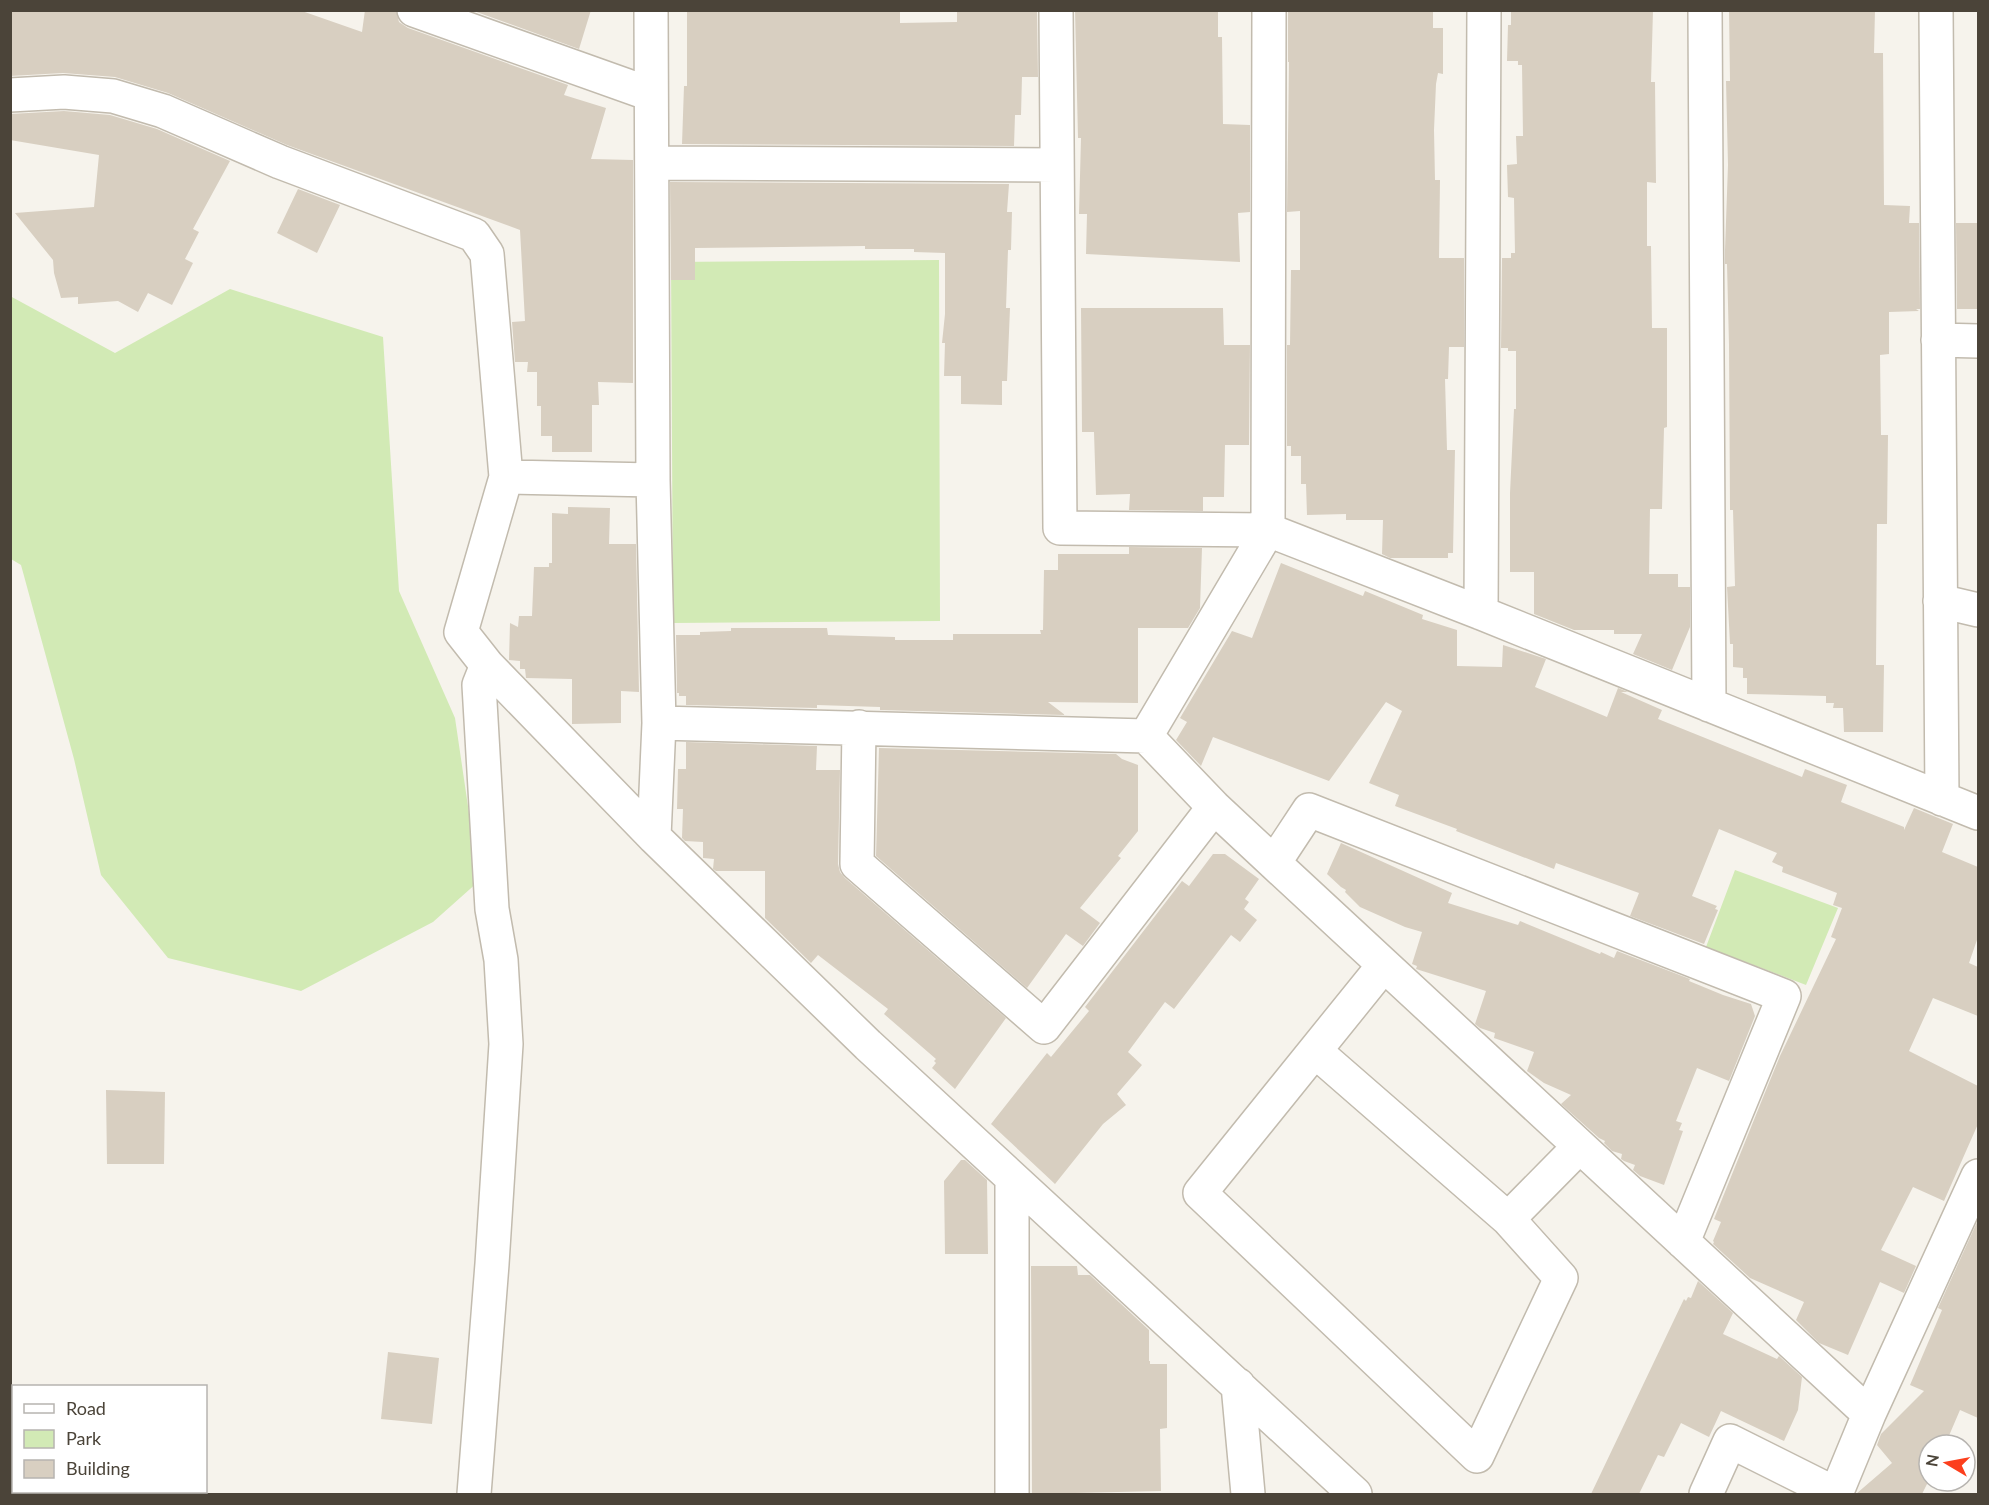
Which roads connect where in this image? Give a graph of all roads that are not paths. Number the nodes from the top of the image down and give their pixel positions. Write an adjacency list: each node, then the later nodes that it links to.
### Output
1 (414, 10): 8 (street)
2 (651, 10): 8 (street)
3 (1056, 10): 11 (street)
4 (1269, 10): 16 (street)
5 (1484, 10): 19 (street)
6 (1705, 10): 21 (street)
7 (1936, 10): 12 (street)
8 (650, 94): 10 (street)
9 (10, 95): 14 (street)
10 (651, 163): 11 (street); 15 (street)
11 (1056, 165): 16 (street)
12 (1938, 340): 13 (street); 17 (street)
13 (1978, 341)
14 (507, 477): 15 (street); 20 (street)
15 (653, 480): 22 (street)
16 (1268, 530): 19 (street); 24 (street)
17 (1940, 602): 18 (street); 25 (street)
18 (1978, 610)
19 (1481, 613): 21 (street)
20 (487, 665): 28 (street); 39 (street)
21 (1709, 705): 25 (street)
22 (659, 723): 23 (street); 28 (street)
23 (859, 727): 24 (street); 26 (street)
24 (1146, 736): 26 (street)
25 (1942, 799): 27 (street)
26 (1214, 807): 29 (street)
27 (1978, 813)
28 (654, 837): 34 (street)
29 (1274, 863): 30 (street); 36 (street)
30 (1384, 965): 31 (street); 32 (street)
31 (1315, 1051): 35 (street); 35 (street)
32 (1579, 1147): 35 (street); 36 (street)
33 (1978, 1176): 38 (street)
34 (1012, 1178): 37 (street); 40 (street)
35 (1508, 1219)
36 (1683, 1242): 38 (street)
37 (1238, 1385): 41 (street); 42 (street)
38 (1869, 1414): 44 (street)
39 (474, 1494)
40 (1012, 1494)
41 (1248, 1494)
42 (1355, 1494)
43 (1706, 1494): 44 (street)
44 (1836, 1494)

